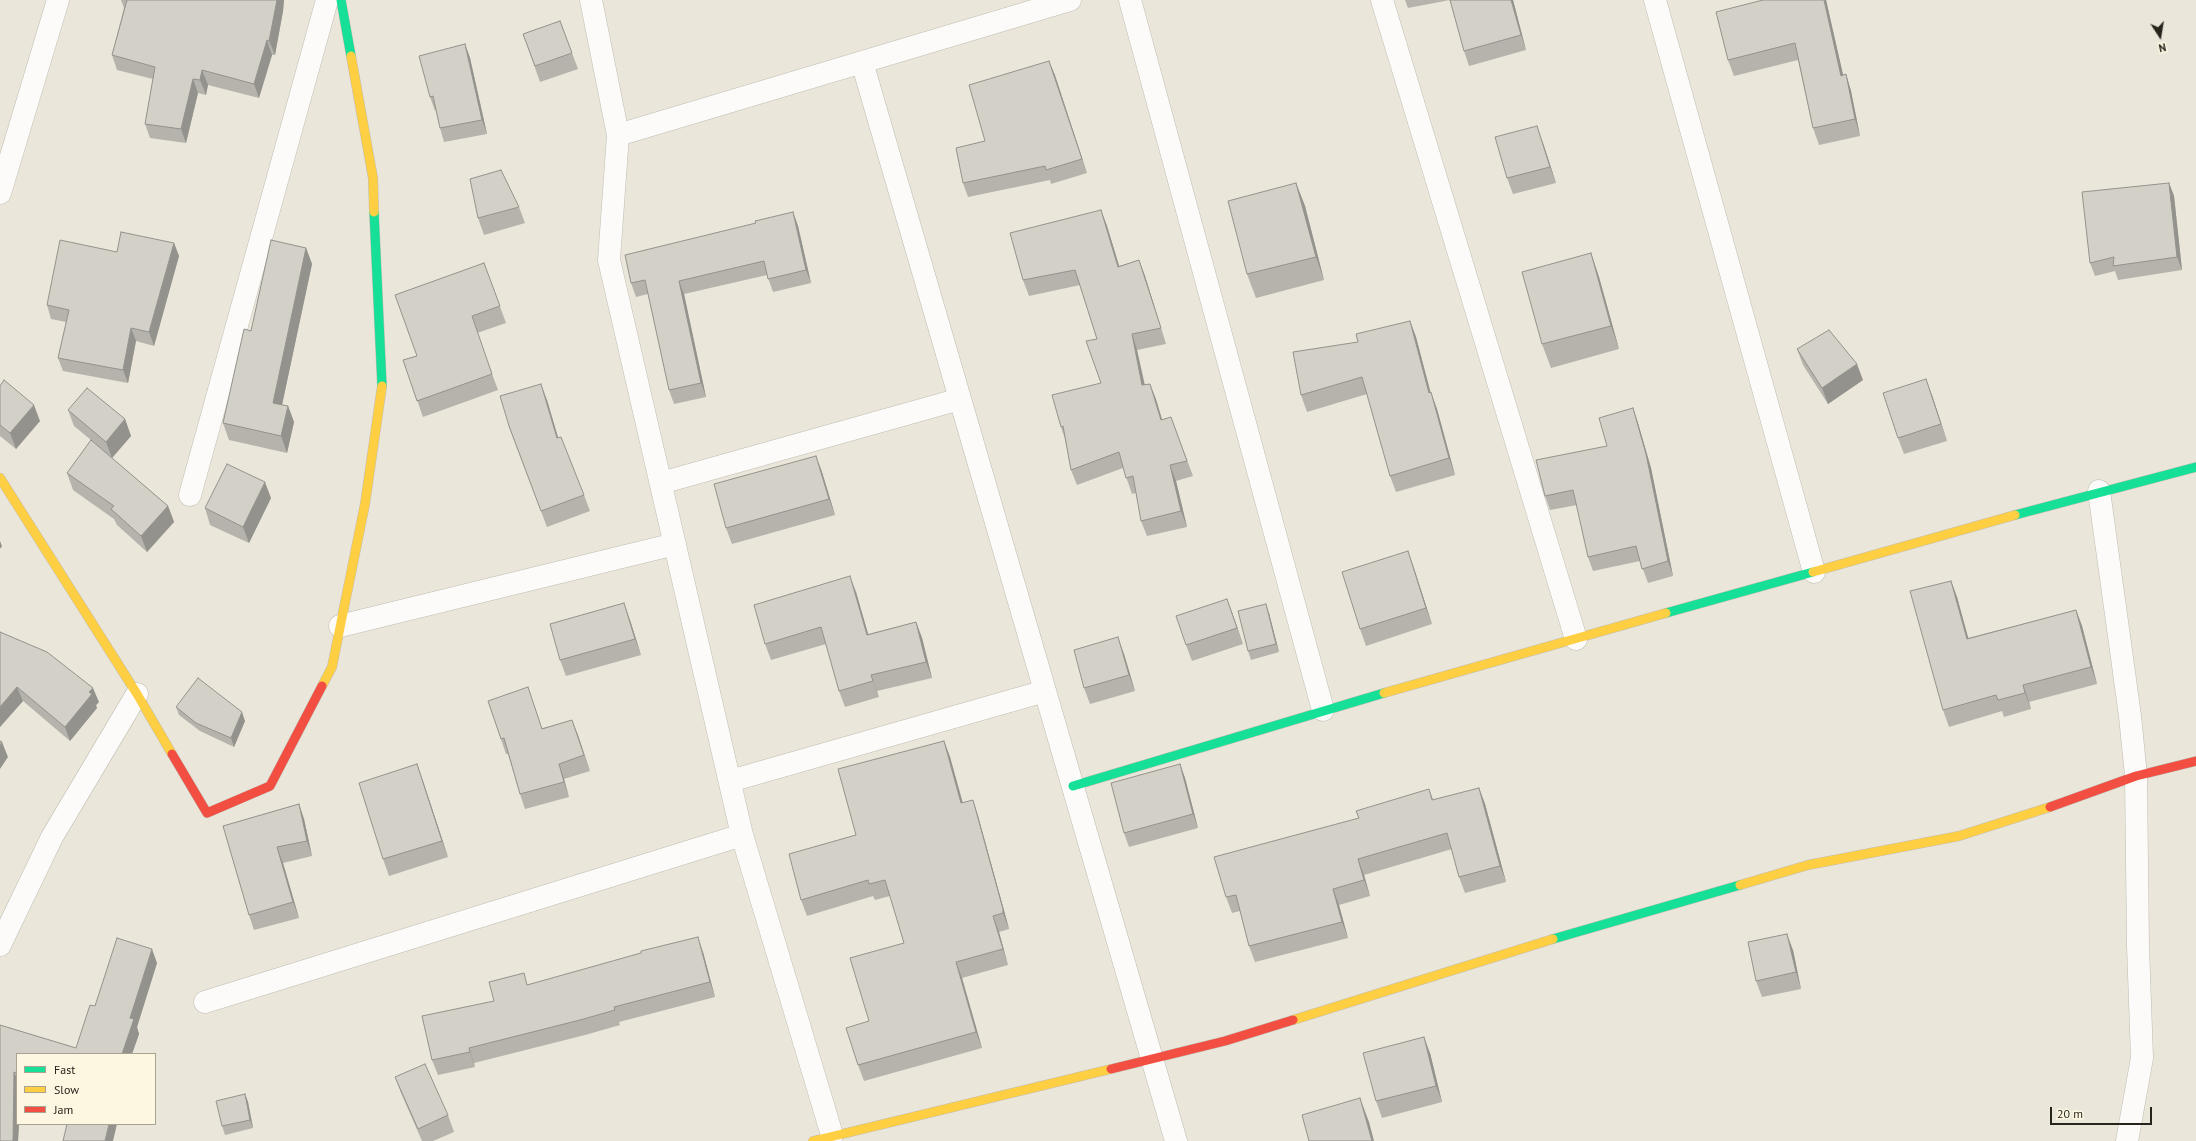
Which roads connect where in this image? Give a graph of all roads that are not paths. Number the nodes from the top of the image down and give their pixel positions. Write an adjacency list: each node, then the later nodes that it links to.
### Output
1 (58, 0): 11 (street)
2 (327, 0): 17 (street)
3 (341, 0): 20 (street)
4 (591, 0): 10 (street)
5 (1070, 0): 9 (street)
6 (1130, 0): 24 (street)
7 (1382, 0): 21 (street)
8 (1655, 0): 19 (street)
9 (862, 62): 10 (street); 12 (street)
10 (618, 135): 15 (street)
11 (0, 193)
12 (960, 399): 15 (street); 22 (street)
13 (2196, 467): 16 (street)
14 (0, 478): 23 (street)
15 (661, 483): 18 (street)
16 (2100, 492): 19 (street); 26 (street)
17 (190, 496)
18 (675, 544): 20 (street); 27 (street)
19 (1814, 572): 21 (street)
20 (340, 626): 23 (street)
21 (1576, 639): 24 (street)
22 (1045, 691): 27 (street); 28 (street)
23 (137, 694): 30 (street)
24 (1323, 710): 28 (street)
25 (2196, 761): 26 (street)
26 (2136, 776): 32 (street); 35 (street)
27 (730, 782): 29 (street)
28 (1073, 786): 32 (street)
29 (742, 835): 31 (street); 33 (street)
30 (0, 945)
31 (205, 1002)
32 (1152, 1058): 33 (street); 34 (street)
33 (823, 1138)
34 (1176, 1141)
35 (2126, 1141)

